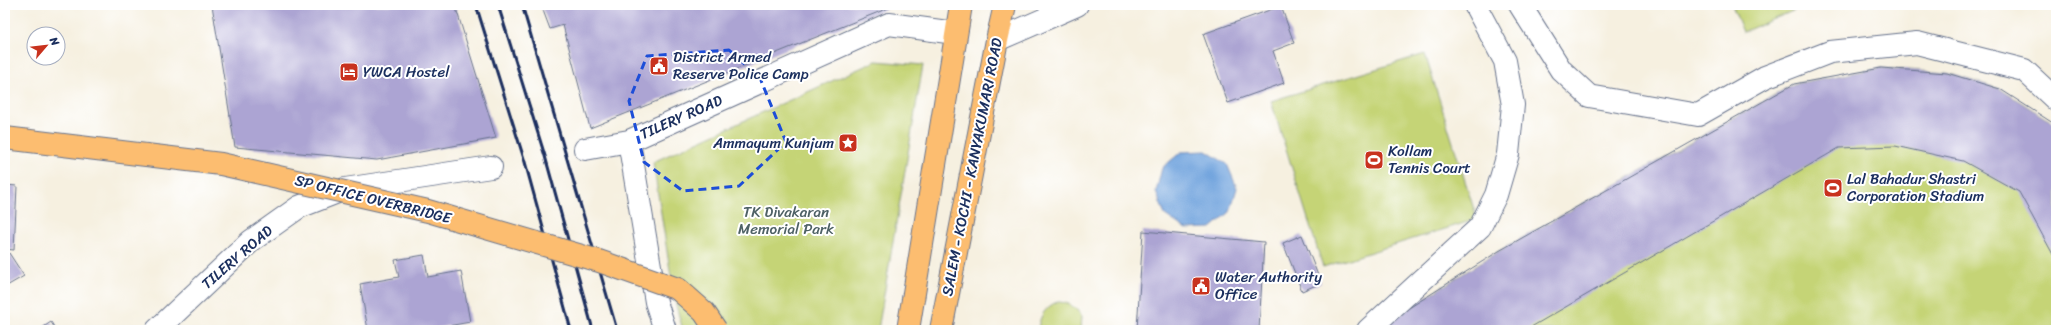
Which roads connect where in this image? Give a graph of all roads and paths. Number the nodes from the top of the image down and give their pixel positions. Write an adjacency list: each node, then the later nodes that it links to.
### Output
1 (961, 5): 6 (main road)
2 (1006, 5): 7 (main road, SALEM - KOCHI - KANYAKUMARI ROAD)
3 (1077, 5): 7 (street)
4 (1475, 5): 18 (street)
5 (1520, 5): 8 (street)
6 (955, 33): 10 (street, TILERY ROAD); 16 (main road)
7 (997, 40): 17 (main road, SALEM - KOCHI - KANYAKUMARI ROAD)
8 (2056, 100)
9 (5, 138): 15 (main road, SP OFFICE OVERBRIDGE, bridge)
10 (629, 140): 11 (street, TILERY ROAD); 14 (street)
11 (585, 149)
12 (491, 167): 13 (street, TILERY ROAD)
13 (157, 330)
14 (665, 330)
15 (716, 330)
16 (908, 330)
17 (941, 330)
18 (1368, 330)

